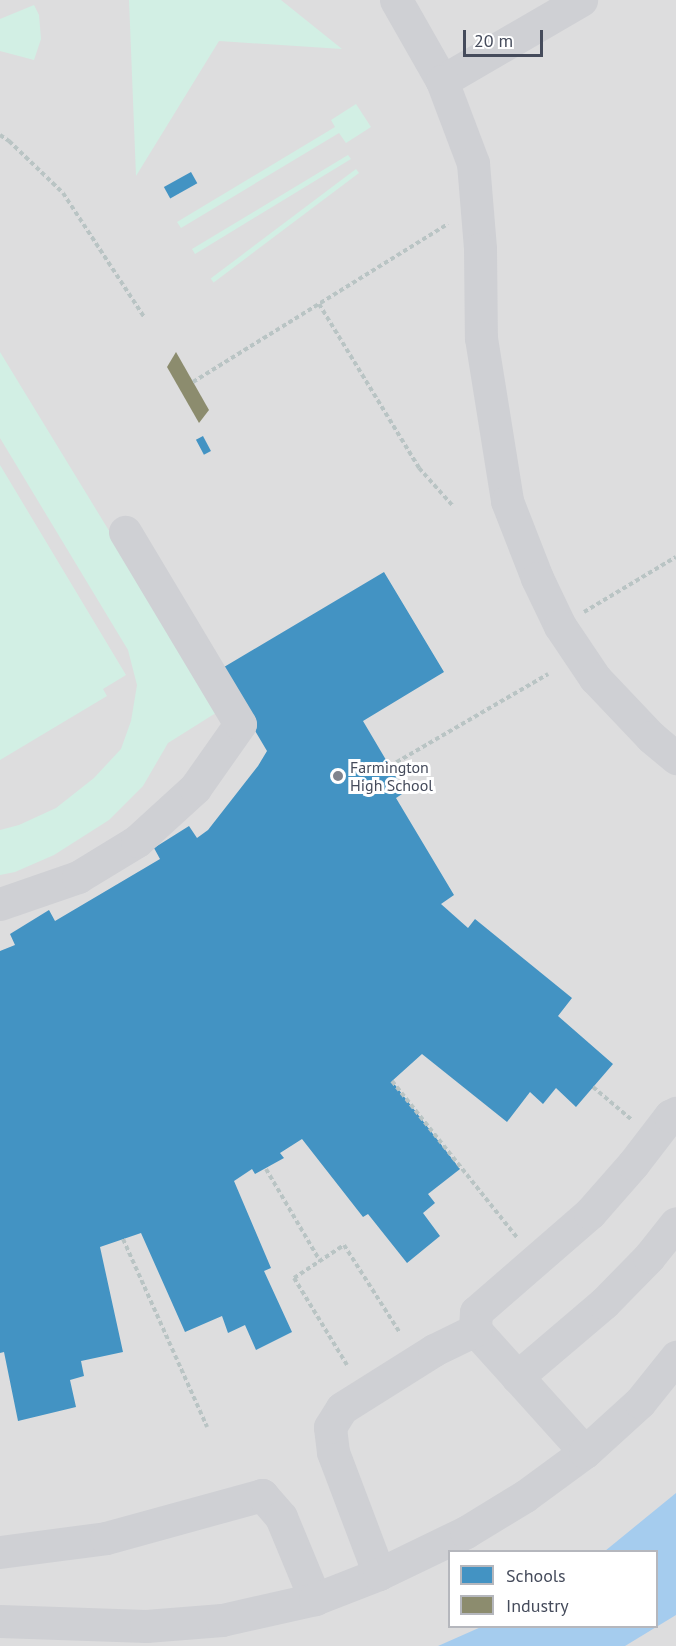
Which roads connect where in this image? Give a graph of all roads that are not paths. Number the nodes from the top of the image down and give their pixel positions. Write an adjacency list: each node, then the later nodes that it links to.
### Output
1 (396, 0): 3 (lane)
2 (580, 0): 3 (lane)
3 (442, 81): 5 (lane)
4 (125, 532): 6 (lane)
5 (676, 758)
6 (0, 904)
7 (676, 1113): 9 (lane)
8 (676, 1223): 11 (lane)
9 (475, 1330): 11 (lane); 14 (lane)
10 (676, 1357): 12 (lane)
11 (517, 1377): 12 (lane)
12 (585, 1452): 14 (lane)
13 (0, 1552): 15 (lane)
14 (379, 1574): 15 (lane)
15 (315, 1599): 16 (lane)
16 (0, 1621)

